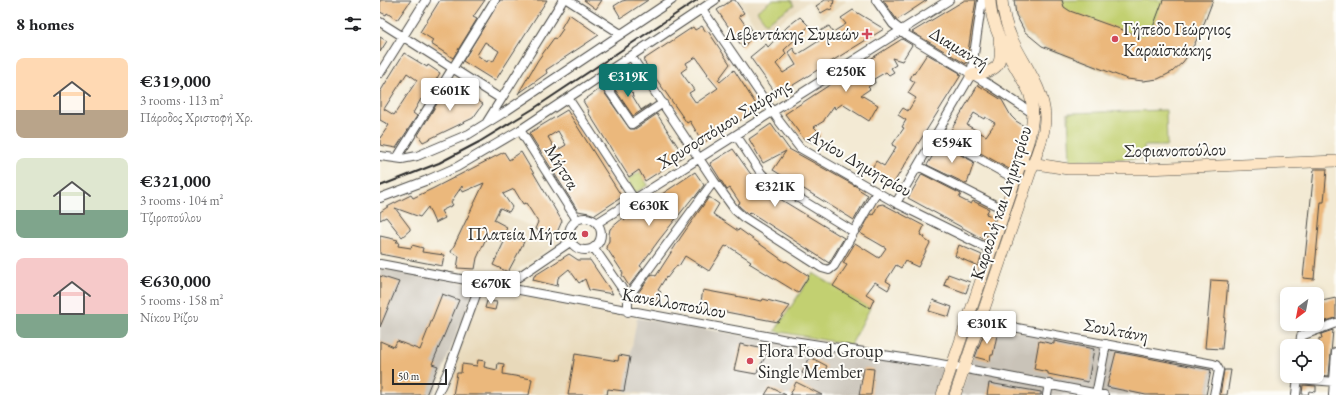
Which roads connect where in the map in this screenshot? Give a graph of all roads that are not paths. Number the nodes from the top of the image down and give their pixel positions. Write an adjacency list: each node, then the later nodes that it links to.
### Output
1 (426, 0): 17 (street)
2 (495, 0): 19 (street)
3 (563, 0): 24 (street)
4 (568, 0): 15 (street)
5 (672, 0): 15 (street)
6 (716, 0): 12 (street)
7 (876, 0): 14 (street, Διαμαντή)
8 (949, 0): 14 (street, Χρυσοστόμου Σμύρνης)
9 (982, 0): 21 (street)
10 (990, 0): 16 (main road, Καραολή και Δημητρίου)
11 (1002, 0): 32 (main road, Καραολή και Δημητρίου)
12 (702, 9): 18 (street); 26 (street, Αγίου Δημητρίου)
13 (380, 22): 17 (street)
14 (901, 30): 21 (street, Διαμαντή); 26 (street, Χρυσοστόμου Σμύρνης)
15 (621, 34): 28 (street)
16 (997, 35): 21 (main road); 27 (main road, Καραολή και Δημητρίου)
17 (403, 37): 19 (street); 20 (street)
18 (631, 56): 22 (street); 25 (street)
19 (453, 68): 24 (street); 34 (street)
20 (380, 73)
21 (971, 75): 27 (street, Διαμαντή); 31 (street)
22 (600, 77): 23 (street); 25 (street)
23 (568, 98): 29 (street); 44 (street)
24 (501, 99): 28 (street)
25 (663, 103): 35 (street)
26 (773, 112): 30 (street, Χρυσοστόμου Σμύρνης); 42 (street, Αγίου Δημητρίου)
27 (1034, 114): 40 (main road, Καραολή και Δημητρίου)
28 (485, 124): 34 (street)
29 (520, 130): 43 (street); 47 (street, Μήτσα)
30 (736, 135): 35 (street, Χρυσοστόμου Σμύρνης); 49 (street)
31 (936, 135): 38 (street); 40 (street)
32 (1040, 146): 37 (main road, Καραολή και Δημητρίου); 39 (main road)
33 (380, 156): 34 (street)
34 (397, 158)
35 (700, 158): 41 (street); 44 (street, Χρυσοστόμου Σμύρνης)
36 (1336, 161): 39 (main road, Σοφιανοπούλου)
37 (1033, 164): 39 (main road, Σοφιανοπούλου); 40 (main road); 58 (main road, Καραολή και Δημητρίου)
38 (918, 166): 45 (street); 46 (street)
39 (1058, 167)
40 (1017, 176): 46 (main road, Καραολή και Δημητρίου)
41 (714, 181): 49 (street); 56 (street)
42 (878, 192): 45 (street, Αγίου Δημητρίου); 49 (street)
43 (380, 198)
44 (634, 199): 48 (street, Χρυσοστόμου Σμύρνης)
45 (896, 203): 52 (street, Αγίου Δημητρίου)
46 (1005, 210): 52 (main road, Καραολή και Δημητρίου)
47 (576, 220): 48 (street); 50 (street)
48 (597, 223): 51 (street)
49 (854, 232)
50 (570, 242): 51 (street); 55 (street)
51 (594, 248): 56 (street)
52 (992, 250): 63 (main road, Καραολή και Δημητρίου)
53 (380, 264): 54 (street, Κανελλοπούλου)
54 (479, 283): 55 (street, Κανελλοπούλου); 70 (street)
55 (509, 289): 57 (street, Κανελλοπούλου)
56 (628, 297): 57 (street)
57 (628, 312): 63 (street, Κανελλοπούλου)
58 (980, 321): 61 (street, Σουλτάνη); 64 (main road, Καραολή και Δημητρίου)
59 (1336, 323): 60 (street)
60 (1301, 339)
61 (1106, 344): 69 (street); 74 (street, Σουλτάνη)
62 (1336, 352): 66 (street)
63 (952, 366): 64 (street, Κανελλοπούλου); 71 (main road, Καραολή και Δημητρίου)
64 (964, 368): 68 (street, Κανελλοπούλου); 72 (main road, Καραολή και Δημητρίου)
65 (1324, 381): 66 (street)
66 (1335, 382): 76 (street)
67 (1297, 383): 75 (street)
68 (1049, 384): 69 (street, Κανελλοπούλου); 73 (street)
69 (1099, 394)
70 (437, 395)
71 (942, 395)
72 (955, 395)
73 (1047, 395)
74 (1214, 395)
75 (1296, 395)
76 (1333, 395)

